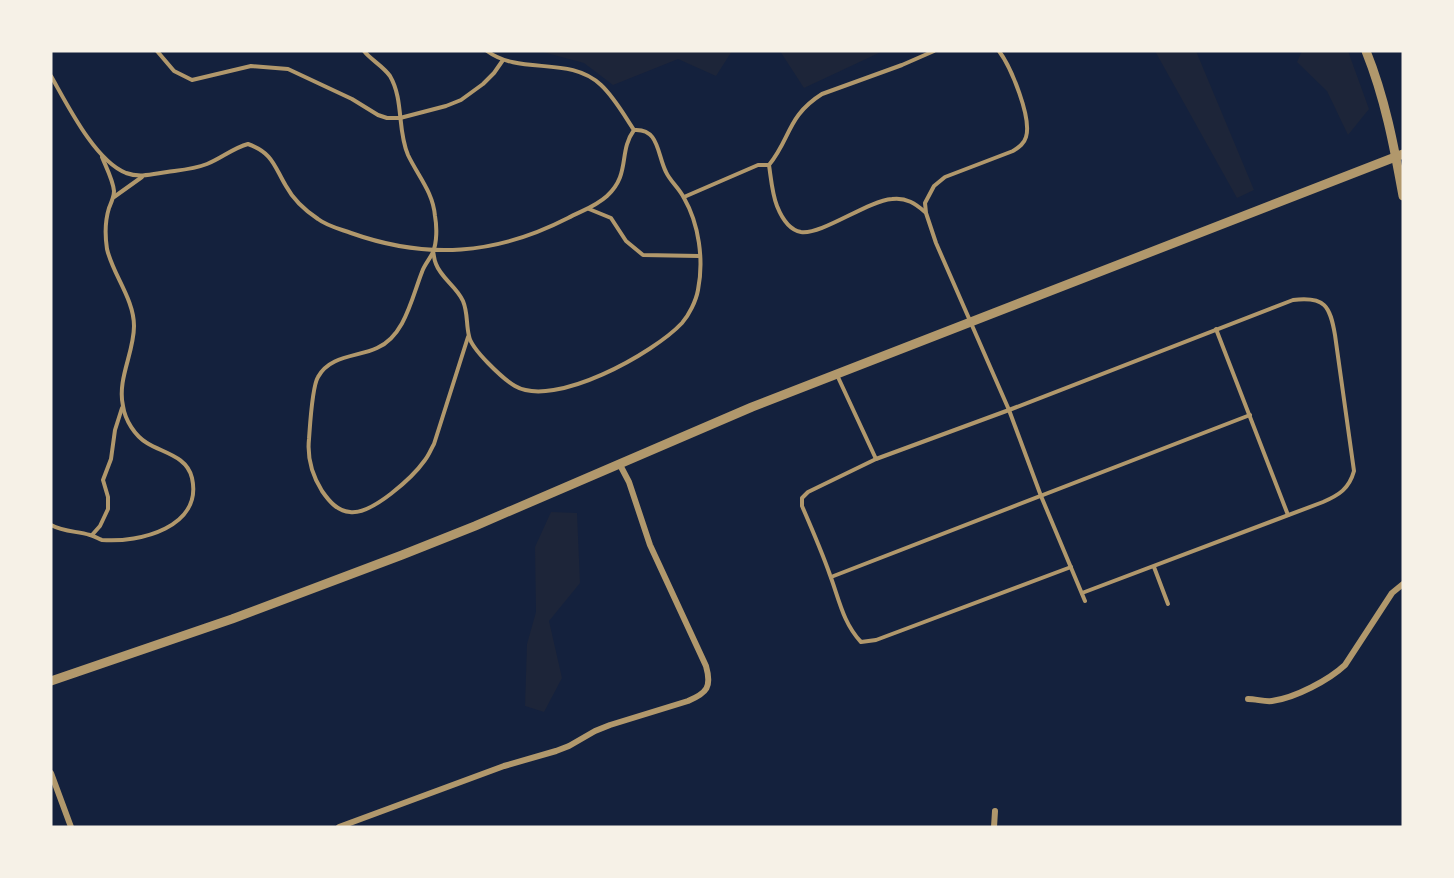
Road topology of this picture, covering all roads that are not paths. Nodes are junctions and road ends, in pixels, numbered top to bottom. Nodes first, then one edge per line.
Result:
1 (157, 51) edge
2 (364, 51) edge
3 (487, 51) edge
4 (934, 51) edge
5 (999, 51) edge
6 (1366, 51) edge
7 (503, 60) junction
8 (51, 76) edge
9 (400, 118) junction
10 (634, 130) junction
11 (101, 153) junction
12 (1400, 155) edge
13 (769, 165) junction
14 (143, 176) junction
15 (1403, 196) edge
16 (113, 197) junction
17 (684, 197) junction
18 (589, 209) junction
19 (926, 213) junction
20 (433, 251) junction
21 (699, 256) junction
22 (969, 323) junction
23 (1216, 329) junction
24 (469, 337) junction
25 (837, 374) junction
26 (123, 407) junction
27 (1009, 411) junction
28 (1250, 415) junction
29 (876, 459) junction
30 (620, 463) junction
31 (1041, 496) junction
32 (1288, 515) junction
33 (51, 525) edge
34 (92, 535) junction
35 (1071, 567) junction
36 (1154, 567) junction
37 (831, 577) junction
38 (1403, 584) edge
39 (1082, 593) junction
40 (1085, 602) dead end
41 (1168, 604) dead end
42 (51, 681) edge
43 (1248, 699) dead end
44 (51, 774) edge
45 (995, 811) dead end
46 (70, 827) edge
47 (339, 827) edge
48 (994, 827) edge

1 - 9 lane
2 - 9 lane
3 - 7 lane
4 - 13 lane
5 - 19 lane
6 - 12 street
7 - 9 lane
7 - 10 lane
8 - 11 lane
9 - 20 lane
10 - 17 lane
10 - 18 lane
11 - 14 lane
11 - 16 lane
12 - 15 street
12 - 22 street
13 - 17 lane
13 - 19 lane
14 - 16 lane
14 - 20 lane
16 - 26 lane
17 - 21 lane
18 - 20 lane
18 - 21 lane
19 - 22 lane
20 - 24 lane
20 - 24 lane
21 - 24 lane
22 - 25 street
22 - 27 lane
23 - 27 lane
23 - 28 lane
23 - 32 lane
25 - 29 lane
25 - 30 street
26 - 34 lane
26 - 34 lane
27 - 29 lane
27 - 31 lane
28 - 31 lane
28 - 32 lane
29 - 37 lane
30 - 42 street
30 - 47 street
31 - 35 lane
31 - 37 lane
32 - 36 lane
33 - 34 lane
35 - 37 lane
35 - 39 lane
36 - 39 lane
36 - 41 lane
38 - 43 street
39 - 40 lane
44 - 46 street
45 - 48 street

